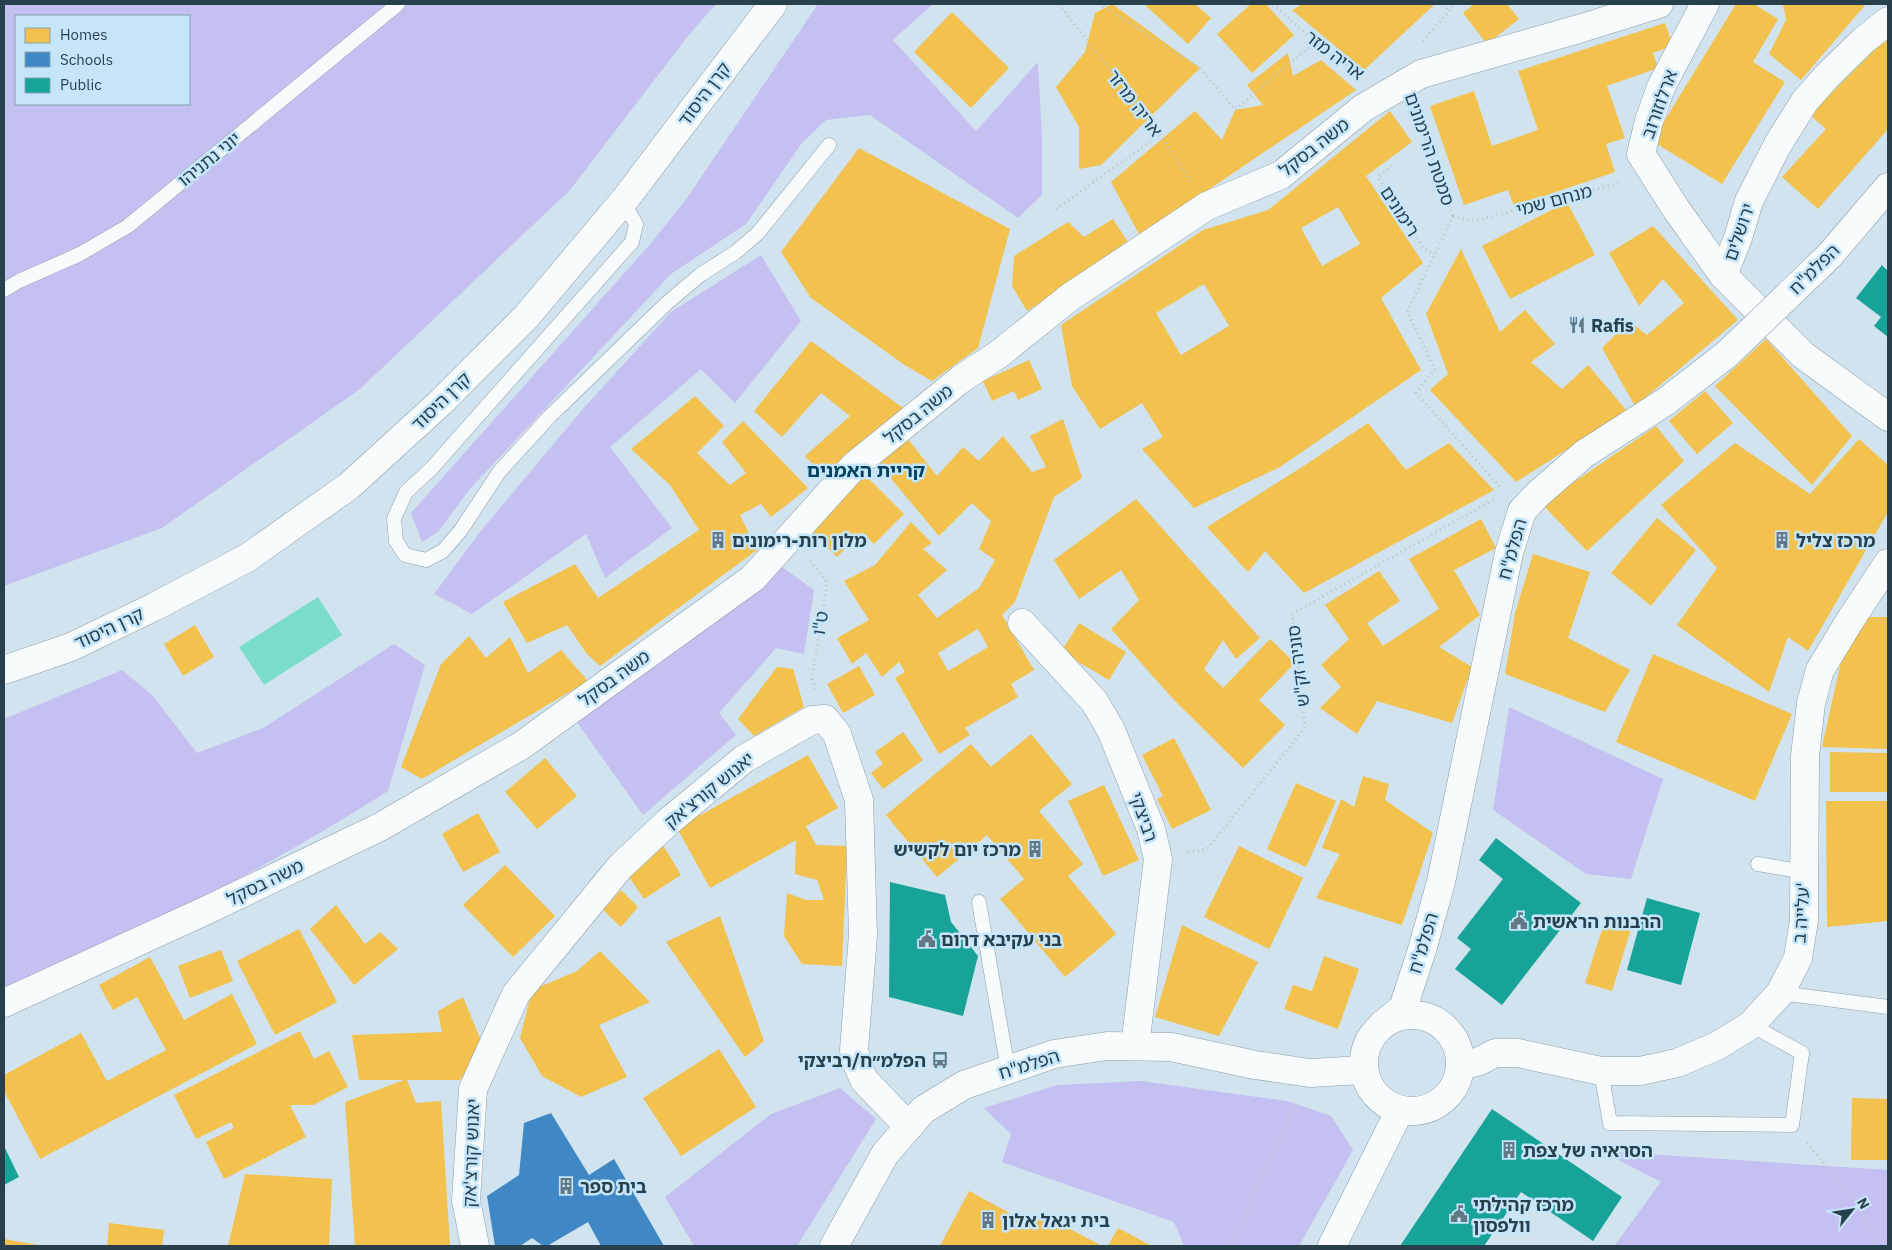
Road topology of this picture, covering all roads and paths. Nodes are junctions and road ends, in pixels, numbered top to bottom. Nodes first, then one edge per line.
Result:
1 (398, 4) edge
2 (773, 4) edge
3 (1059, 4) edge
4 (1099, 4) edge
5 (1273, 4) edge
6 (1444, 4) edge
7 (1659, 4) edge
8 (1705, 4) edge
9 (1448, 12) dead end
10 (1888, 21) edge
11 (1315, 42) junction
12 (1406, 82) junction
13 (1160, 135) junction
14 (829, 145) dead end
15 (1641, 154) junction
16 (1392, 166) dead end
17 (1888, 187) edge
18 (622, 202) junction
19 (1207, 206) junction
20 (1056, 209) dead end
21 (1453, 216) junction
22 (1435, 254) junction
23 (1723, 275) junction
24 (4, 290) edge
25 (1888, 417) edge
26 (1514, 502) junction
27 (790, 536) junction
28 (1888, 563) edge
29 (1022, 623) dead end
30 (4, 670) edge
31 (825, 719) junction
32 (1158, 859) junction
33 (1758, 864) dead end
34 (1804, 872) junction
35 (979, 902) dead end
36 (1780, 993) junction
37 (4, 1003) edge
38 (1888, 1007) edge
39 (1382, 1025) junction
40 (1751, 1026) junction
41 (1135, 1046) junction
42 (1461, 1066) junction
43 (1008, 1070) junction
44 (1364, 1070) junction
45 (1601, 1071) junction
46 (1310, 1073) junction
47 (1400, 1110) junction
48 (1792, 1125) junction
49 (909, 1127) junction
50 (475, 1246) edge
51 (834, 1246) edge
52 (1231, 1246) edge
53 (1332, 1246) edge
54 (1879, 1246) edge

1 - 24 lane, יוני נתניהו
2 - 18 street, קרן היסוד
3 - 13 path, אריה מרזר
4 - 11 path
5 - 11 path, אריה מזר
6 - 9 path
7 - 12 street, משה בסקל
8 - 15 street, ארלוזורוב
10 - 23 street, ירושלים
11 - 12 path, אריה מזר
12 - 19 street, משה בסקל
12 - 21 path, סמטת הרימונים
13 - 19 path, אריה מרזר
13 - 20 path
14 - 18 lane
15 - 21 path, מנחם שמי
15 - 23 street, ארלוזורוב
16 - 22 path, רימונים
17 - 26 street, הפלמ"ח, bridge
18 - 30 street, קרן היסוד
19 - 27 street, משה בסקל
21 - 22 path
22 - 26 path
23 - 25 street, ירושלים
26 - 32 path, סוניה זק"ש
26 - 39 street, הפלמ"ח
27 - 31 path, ט"ו
27 - 37 street, משה בסקל
28 - 34 street, עלייה ב'
29 - 32 street, רביצקי
31 - 49 street
31 - 50 street, יאנוש קורצ'אק
32 - 41 street, רביצקי
33 - 34 lane
34 - 36 street, עלייה ב'
35 - 43 lane
36 - 38 lane
36 - 40 street, עלייה ב'
39 - 42 street
39 - 44 street
40 - 45 street, עלייה ב'
40 - 48 lane
41 - 43 street, הפלמ"ח
41 - 46 street, הפלמ"ח
42 - 45 street, עלייה ב'
42 - 47 street
43 - 49 street, הפלמ"ח
44 - 46 street, הפלמ"ח
44 - 47 street
45 - 48 lane
46 - 52 path
47 - 53 street
48 - 54 path
49 - 51 street, הפלמ"ח

